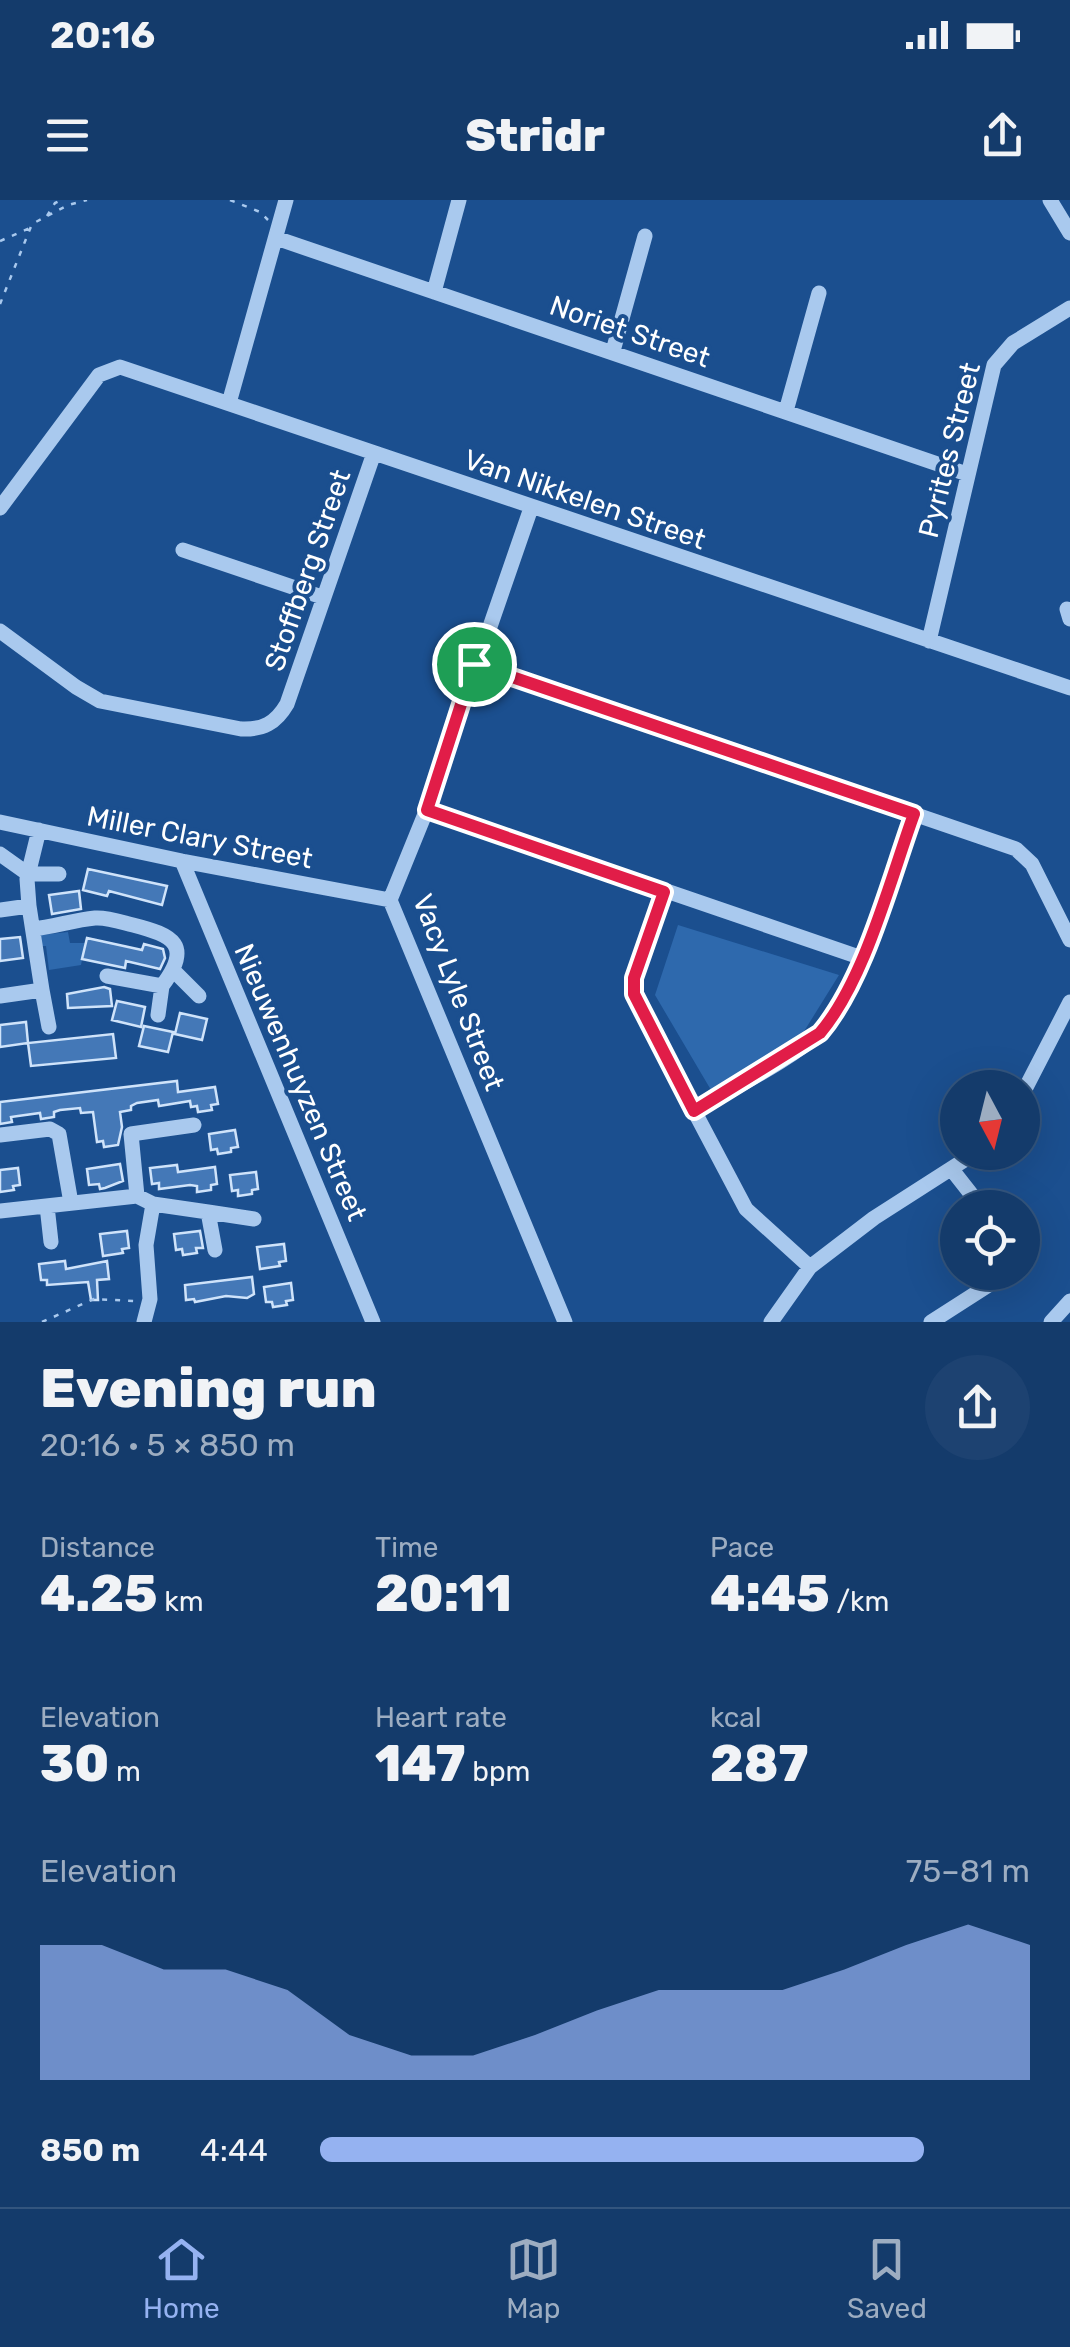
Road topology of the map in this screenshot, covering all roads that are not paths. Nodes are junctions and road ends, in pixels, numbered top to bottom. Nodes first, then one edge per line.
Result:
1 (286, 200) edge
2 (459, 200) edge
3 (1050, 200) edge
4 (278, 230) junction
5 (1070, 233) edge
6 (645, 236) dead end
7 (434, 292) junction
8 (819, 292) dead end
9 (1070, 308) edge
10 (613, 351) junction
11 (229, 403) junction
12 (786, 411) junction
13 (374, 453) junction
14 (967, 474) junction
15 (0, 508) edge
16 (531, 508) junction
17 (183, 550) dead end
18 (322, 597) junction
19 (0, 631) edge
20 (929, 641) junction
21 (474, 664) junction
22 (1070, 688) edge
23 (427, 810) junction
24 (914, 814) junction
25 (0, 822) edge
26 (39, 830) junction
27 (0, 854) edge
28 (182, 861) junction
29 (28, 874) junction
30 (58, 874) dead end
31 (664, 892) junction
32 (390, 900) junction
33 (28, 906) junction
34 (0, 910) edge
35 (33, 929) junction
36 (1070, 940) edge
37 (862, 958) junction
38 (174, 971) junction
39 (107, 976) dead end
40 (162, 986) junction
41 (42, 990) junction
42 (0, 996) edge
43 (199, 996) dead end
44 (1070, 1002) edge
45 (158, 1014) dead end
46 (49, 1027) dead end
47 (1035, 1070) edge
48 (694, 1111) junction
49 (194, 1125) dead end
50 (0, 1135) edge
51 (953, 1170) joint
52 (968, 1190) edge
53 (145, 1200) junction
54 (70, 1203) junction
55 (47, 1206) junction
56 (0, 1211) edge
57 (208, 1212) junction
58 (254, 1219) dead end
59 (52, 1242) dead end
60 (215, 1250) dead end
61 (810, 1267) junction
62 (981, 1290) edge
63 (1070, 1302) edge
64 (144, 1322) edge
65 (372, 1322) edge
66 (565, 1322) edge
67 (771, 1322) edge
68 (931, 1322) edge
69 (1051, 1322) edge

1 - 4 street
2 - 7 street
3 - 5 street
4 - 7 street, Noriet Street
4 - 11 street
6 - 10 street
7 - 10 street, Noriet Street
8 - 12 street
9 - 14 street, Pyrites Street
10 - 12 street, Noriet Street
11 - 13 street, Van Nikkelen Street
11 - 15 street, Van Nikkelen Street
12 - 14 street, Noriet Street
13 - 16 street, Van Nikkelen Street
13 - 18 street, Stoffberg Street
14 - 20 street, Pyrites Street
16 - 20 street, Van Nikkelen Street
16 - 21 street, Vacy Lyle Street
17 - 18 street
18 - 19 street, Stoffberg Street
20 - 22 street, Van Nikkelen Street
21 - 23 street, Vacy Lyle Street
21 - 24 street
23 - 31 street
23 - 32 street, Vacy Lyle Street
24 - 36 street
24 - 37 street
25 - 26 street, Miller Clary Street
26 - 28 street, Miller Clary Street
26 - 29 street
27 - 29 street
28 - 32 street, Miller Clary Street
28 - 65 street, Nieuwenhuyzen Street
29 - 30 street
29 - 33 street
31 - 37 street
31 - 48 street
32 - 66 street, Vacy Lyle Street
33 - 34 street
33 - 35 street
35 - 38 street
35 - 41 street
37 - 48 street
38 - 40 street
38 - 43 street
39 - 40 street
40 - 45 street
41 - 42 street
41 - 46 street
44 - 47 street
48 - 61 street
49 - 53 street
50 - 54 street
51 - 52 street
51 - 61 street
53 - 54 street
53 - 57 street
53 - 64 street
54 - 55 street
55 - 56 street
55 - 59 street
57 - 58 street
57 - 60 street
61 - 67 street
62 - 68 street
63 - 69 street

